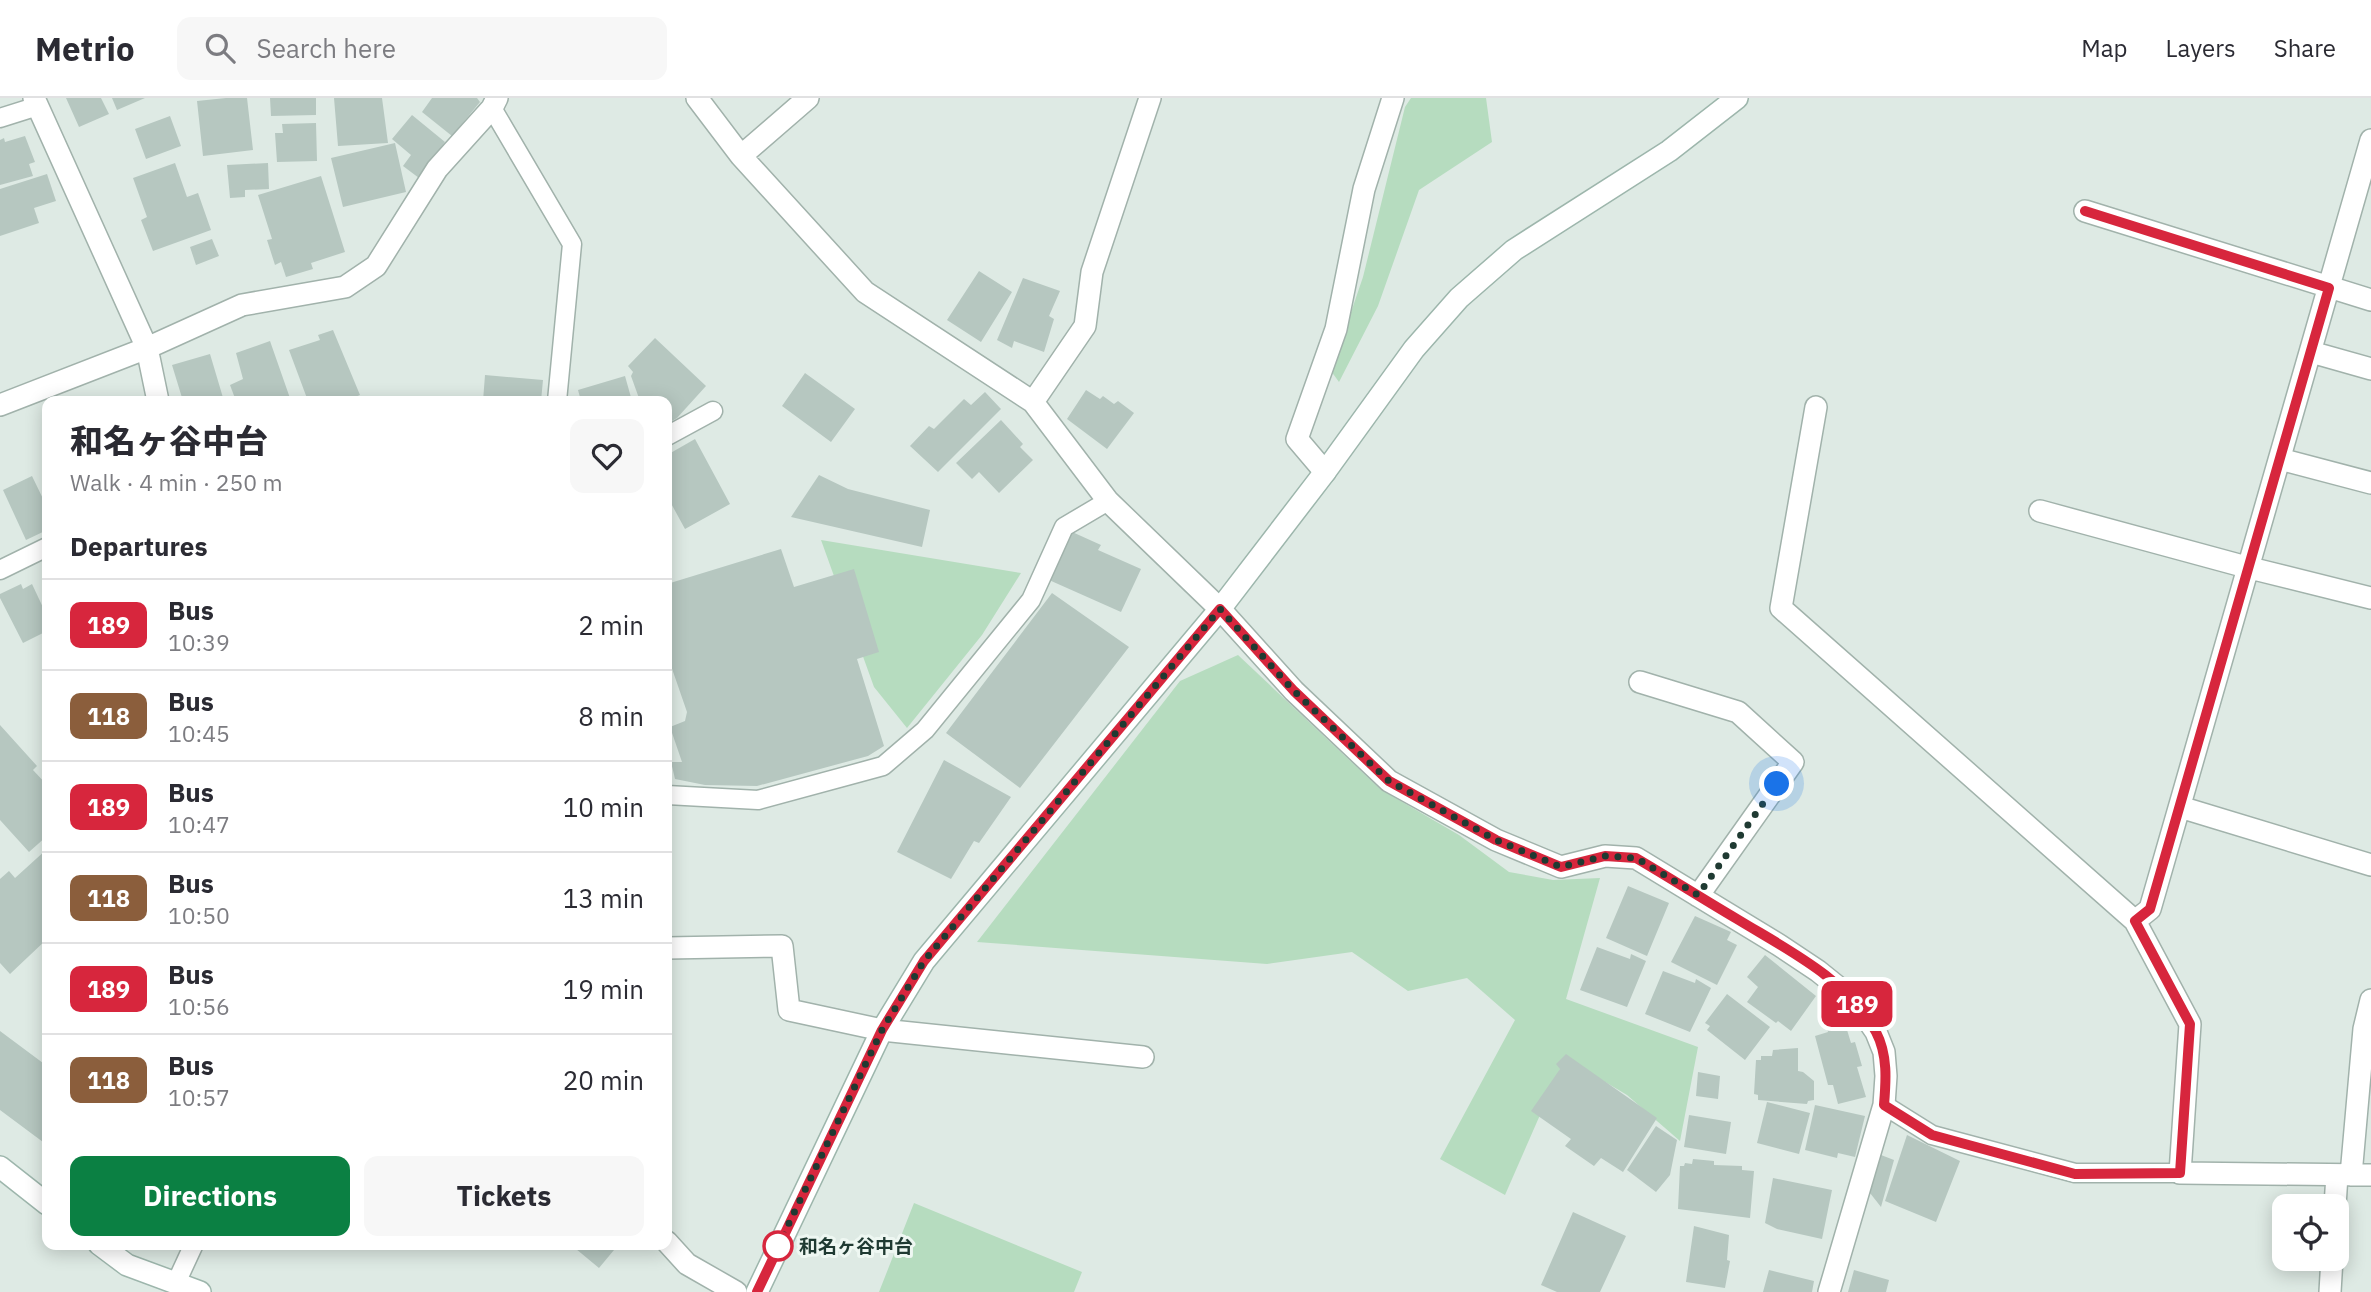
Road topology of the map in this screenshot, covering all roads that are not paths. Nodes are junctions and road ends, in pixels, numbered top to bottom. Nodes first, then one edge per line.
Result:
1 (697, 98) edge
2 (808, 98) edge
3 (1150, 98) edge
4 (1393, 98) edge
5 (1737, 98) edge
6 (36, 102) edge
7 (494, 103) edge
8 (0, 118) edge
9 (2371, 140) edge
10 (741, 156) junction
11 (2085, 211) dead end
12 (2329, 288) junction
13 (2371, 300) edge
14 (147, 348) junction
15 (2311, 352) junction
16 (2371, 369) edge
17 (157, 396) edge
18 (557, 396) edge
19 (1033, 402) junction
20 (0, 405) edge
21 (1816, 407) dead end
22 (713, 411) dead end
23 (672, 433) edge
24 (2280, 459) junction
25 (1325, 472) junction
26 (2371, 483) edge
27 (1108, 501) junction
28 (2040, 511) dead end
29 (42, 549) edge
30 (2250, 568) junction
31 (0, 570) edge
32 (2371, 598) edge
33 (1220, 609) junction
34 (1640, 681) dead end
35 (672, 796) edge
36 (2180, 807) junction
37 (2371, 864) edge
38 (1698, 895) junction
39 (2135, 921) junction
40 (672, 948) edge
41 (2371, 1000) edge
42 (882, 1030) junction
43 (1143, 1057) dead end
44 (1884, 1105) junction
45 (0, 1167) edge
46 (2180, 1173) junction
47 (2353, 1175) edge
48 (2342, 1194) edge
49 (42, 1198) edge
50 (672, 1248) edge
51 (107, 1250) edge
52 (191, 1250) edge
53 (2331, 1271) edge
54 (176, 1283) junction
55 (200, 1292) edge
56 (736, 1292) edge
57 (757, 1292) edge
58 (1829, 1292) edge
59 (2330, 1292) edge

1 - 10 street
2 - 10 street
3 - 19 street
4 - 25 street
5 - 25 street
6 - 8 lane
6 - 14 street
7 - 14 street
7 - 18 lane
9 - 12 street
10 - 19 street
11 - 12 street
12 - 13 street
12 - 15 street
14 - 17 street
14 - 20 street
15 - 16 street
15 - 24 street
19 - 27 street
21 - 39 street
22 - 23 lane
24 - 26 street
24 - 30 street
25 - 33 street
27 - 33 street
27 - 35 lane
28 - 30 street
29 - 31 lane
30 - 32 street
30 - 36 street
33 - 38 street
33 - 42 street
34 - 38 street
36 - 37 street
36 - 39 street
38 - 44 street
39 - 46 street
40 - 42 street
41 - 47 street
42 - 43 street
42 - 57 street
44 - 46 lane
44 - 58 street
45 - 49 street
46 - 47 street
47 - 48 street
50 - 56 street
51 - 54 street
52 - 54 lane
53 - 59 street
54 - 55 street

